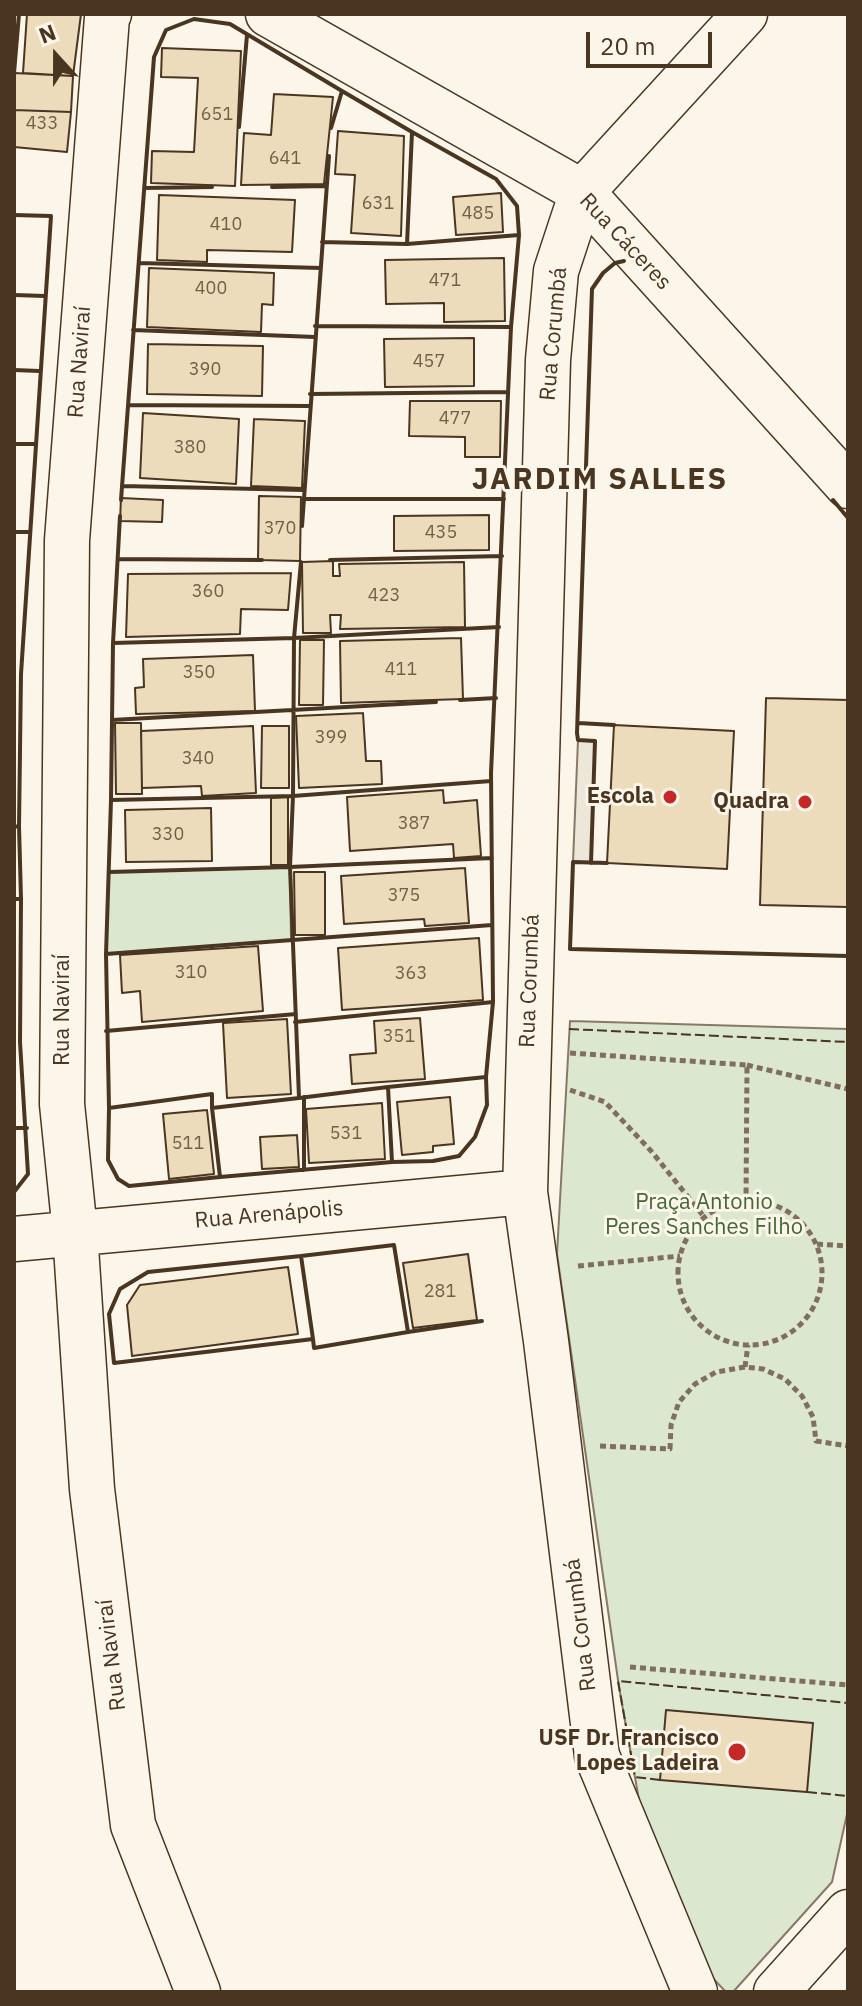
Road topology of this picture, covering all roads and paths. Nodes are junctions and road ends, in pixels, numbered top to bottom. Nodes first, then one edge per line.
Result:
1 (109, 14) edge
2 (268, 14) edge
3 (745, 14) edge
4 (582, 192) junction
5 (848, 486) edge
6 (528, 1063) junction
7 (747, 1065) junction
8 (848, 1089) edge
9 (525, 1192) junction
10 (746, 1202) junction
11 (705, 1218) junction
12 (75, 1232) junction
13 (14, 1239) edge
14 (817, 1244) junction
15 (848, 1246) edge
16 (680, 1256) junction
17 (536, 1270) junction
18 (748, 1345) junction
19 (745, 1367) junction
20 (559, 1444) junction
21 (848, 1446) edge
22 (586, 1663) junction
23 (848, 1685) edge
24 (848, 1912) edge
25 (198, 1992) edge
26 (695, 1992) edge
27 (776, 1992) edge

1 - 12 street, Rua Naviraí
2 - 4 street, Rua Cáceres
3 - 4 street, Rua Corumbá
4 - 5 street, Rua Cáceres
4 - 6 street, Rua Corumbá
6 - 7 path
6 - 9 street, Rua Corumbá
6 - 11 path
7 - 8 path
7 - 10 path
9 - 12 street, Rua Arenápolis
9 - 17 street, Rua Corumbá
10 - 11 path
10 - 14 path
11 - 16 path
12 - 13 street, Rua Arenápolis
12 - 25 street, Rua Naviraí
14 - 15 path
14 - 18 path
16 - 17 path
16 - 18 path
17 - 20 street, Rua Corumbá
18 - 19 path
19 - 20 path
19 - 21 path
20 - 22 street, Rua Corumbá
22 - 23 path
22 - 26 street, Rua Corumbá
24 - 27 street

